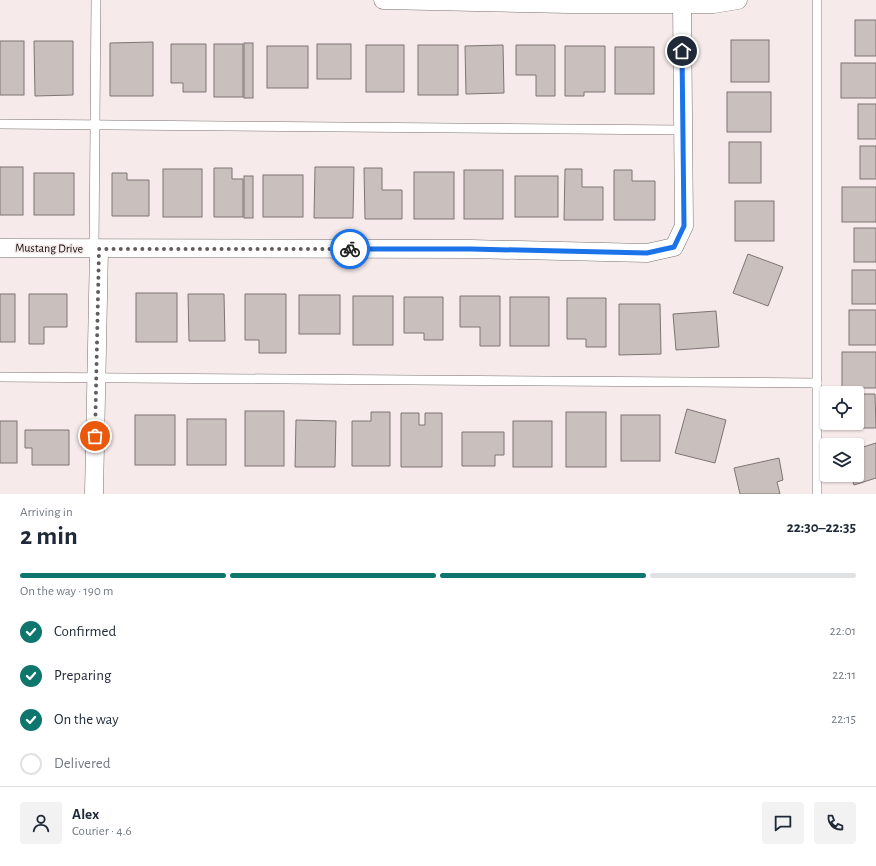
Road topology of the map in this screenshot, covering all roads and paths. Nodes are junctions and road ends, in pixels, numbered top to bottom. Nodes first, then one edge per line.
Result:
1 (96, 0) edge
2 (382, 0) edge
3 (738, 0) edge
4 (817, 0) edge
5 (568, 2) edge
6 (682, 4) junction
7 (0, 124) edge
8 (95, 125) junction
9 (683, 130) junction
10 (0, 248) edge
11 (96, 249) junction
12 (0, 377) edge
13 (96, 378) junction
14 (817, 383) junction
15 (94, 494) edge
16 (817, 494) edge

1 - 8 lane
2 - 5 street
3 - 6 street
4 - 14 lane
5 - 6 street
6 - 9 street
7 - 8 lane
8 - 9 lane
8 - 11 lane
9 - 11 street, Mustang Drive
10 - 11 street, Mustang Drive
11 - 13 street
12 - 13 lane
13 - 14 lane
13 - 15 street
14 - 16 lane

